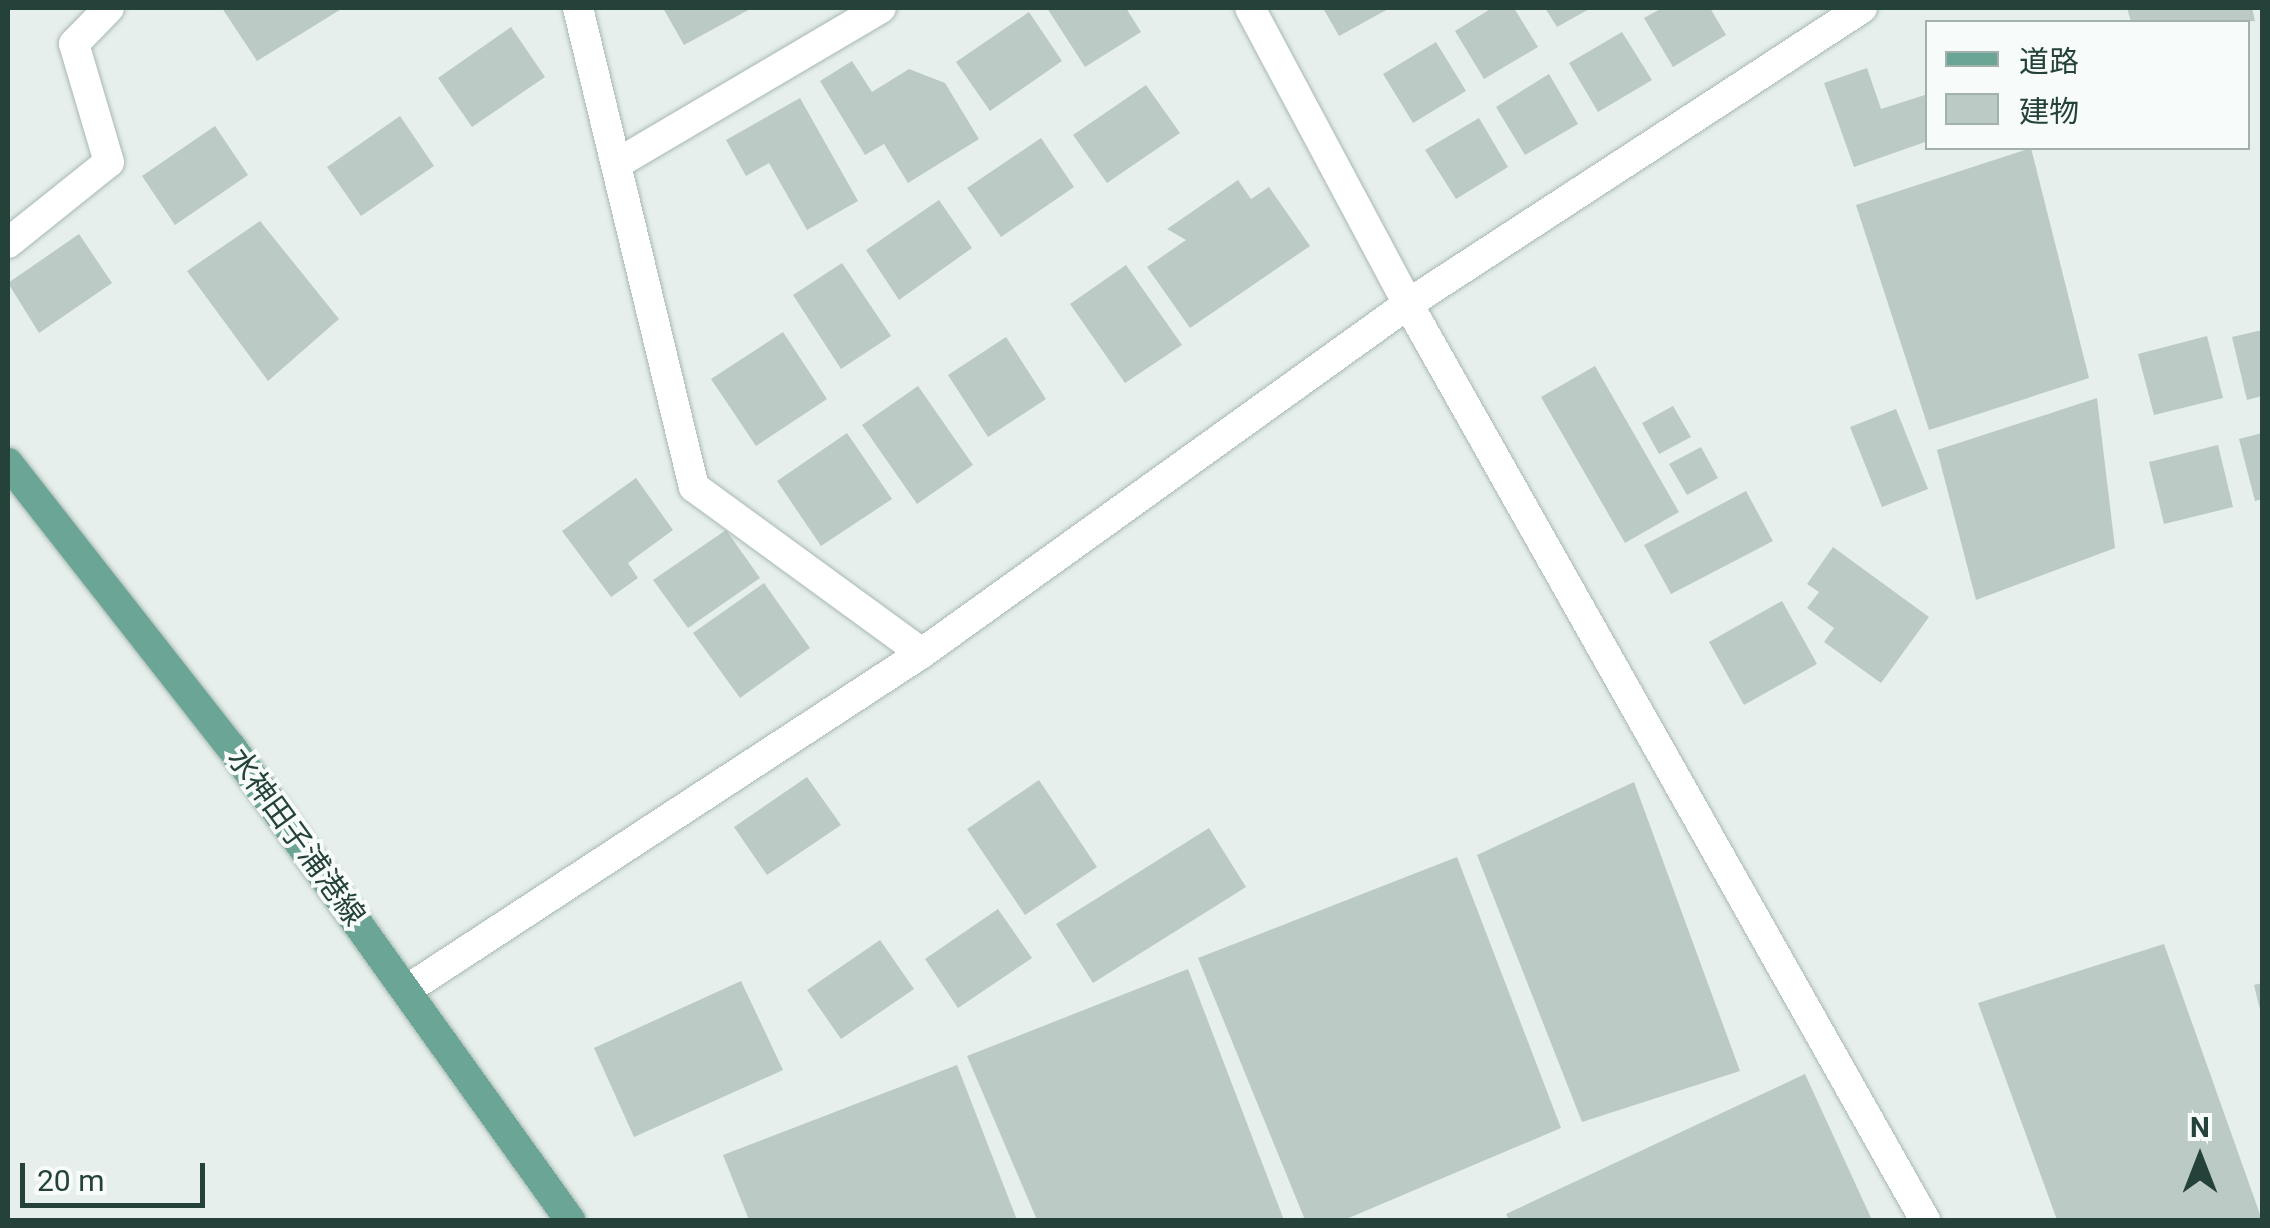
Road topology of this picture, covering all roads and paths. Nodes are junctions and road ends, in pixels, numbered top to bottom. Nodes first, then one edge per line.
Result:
1 (110, 8) edge
2 (578, 8) edge
3 (881, 8) edge
4 (1250, 8) edge
5 (1862, 8) edge
6 (618, 164) junction
7 (8, 242) edge
8 (1408, 304) junction
9 (8, 464) edge
10 (922, 654) junction
11 (408, 989) junction
12 (570, 1220) edge
13 (1925, 1220) edge

1 - 7 street
2 - 6 street
3 - 6 street
4 - 8 street
5 - 8 street
6 - 10 street
8 - 10 street
8 - 13 street
9 - 11 main road, 水神田子浦港線
10 - 11 street
11 - 12 main road, 水神田子浦港線

